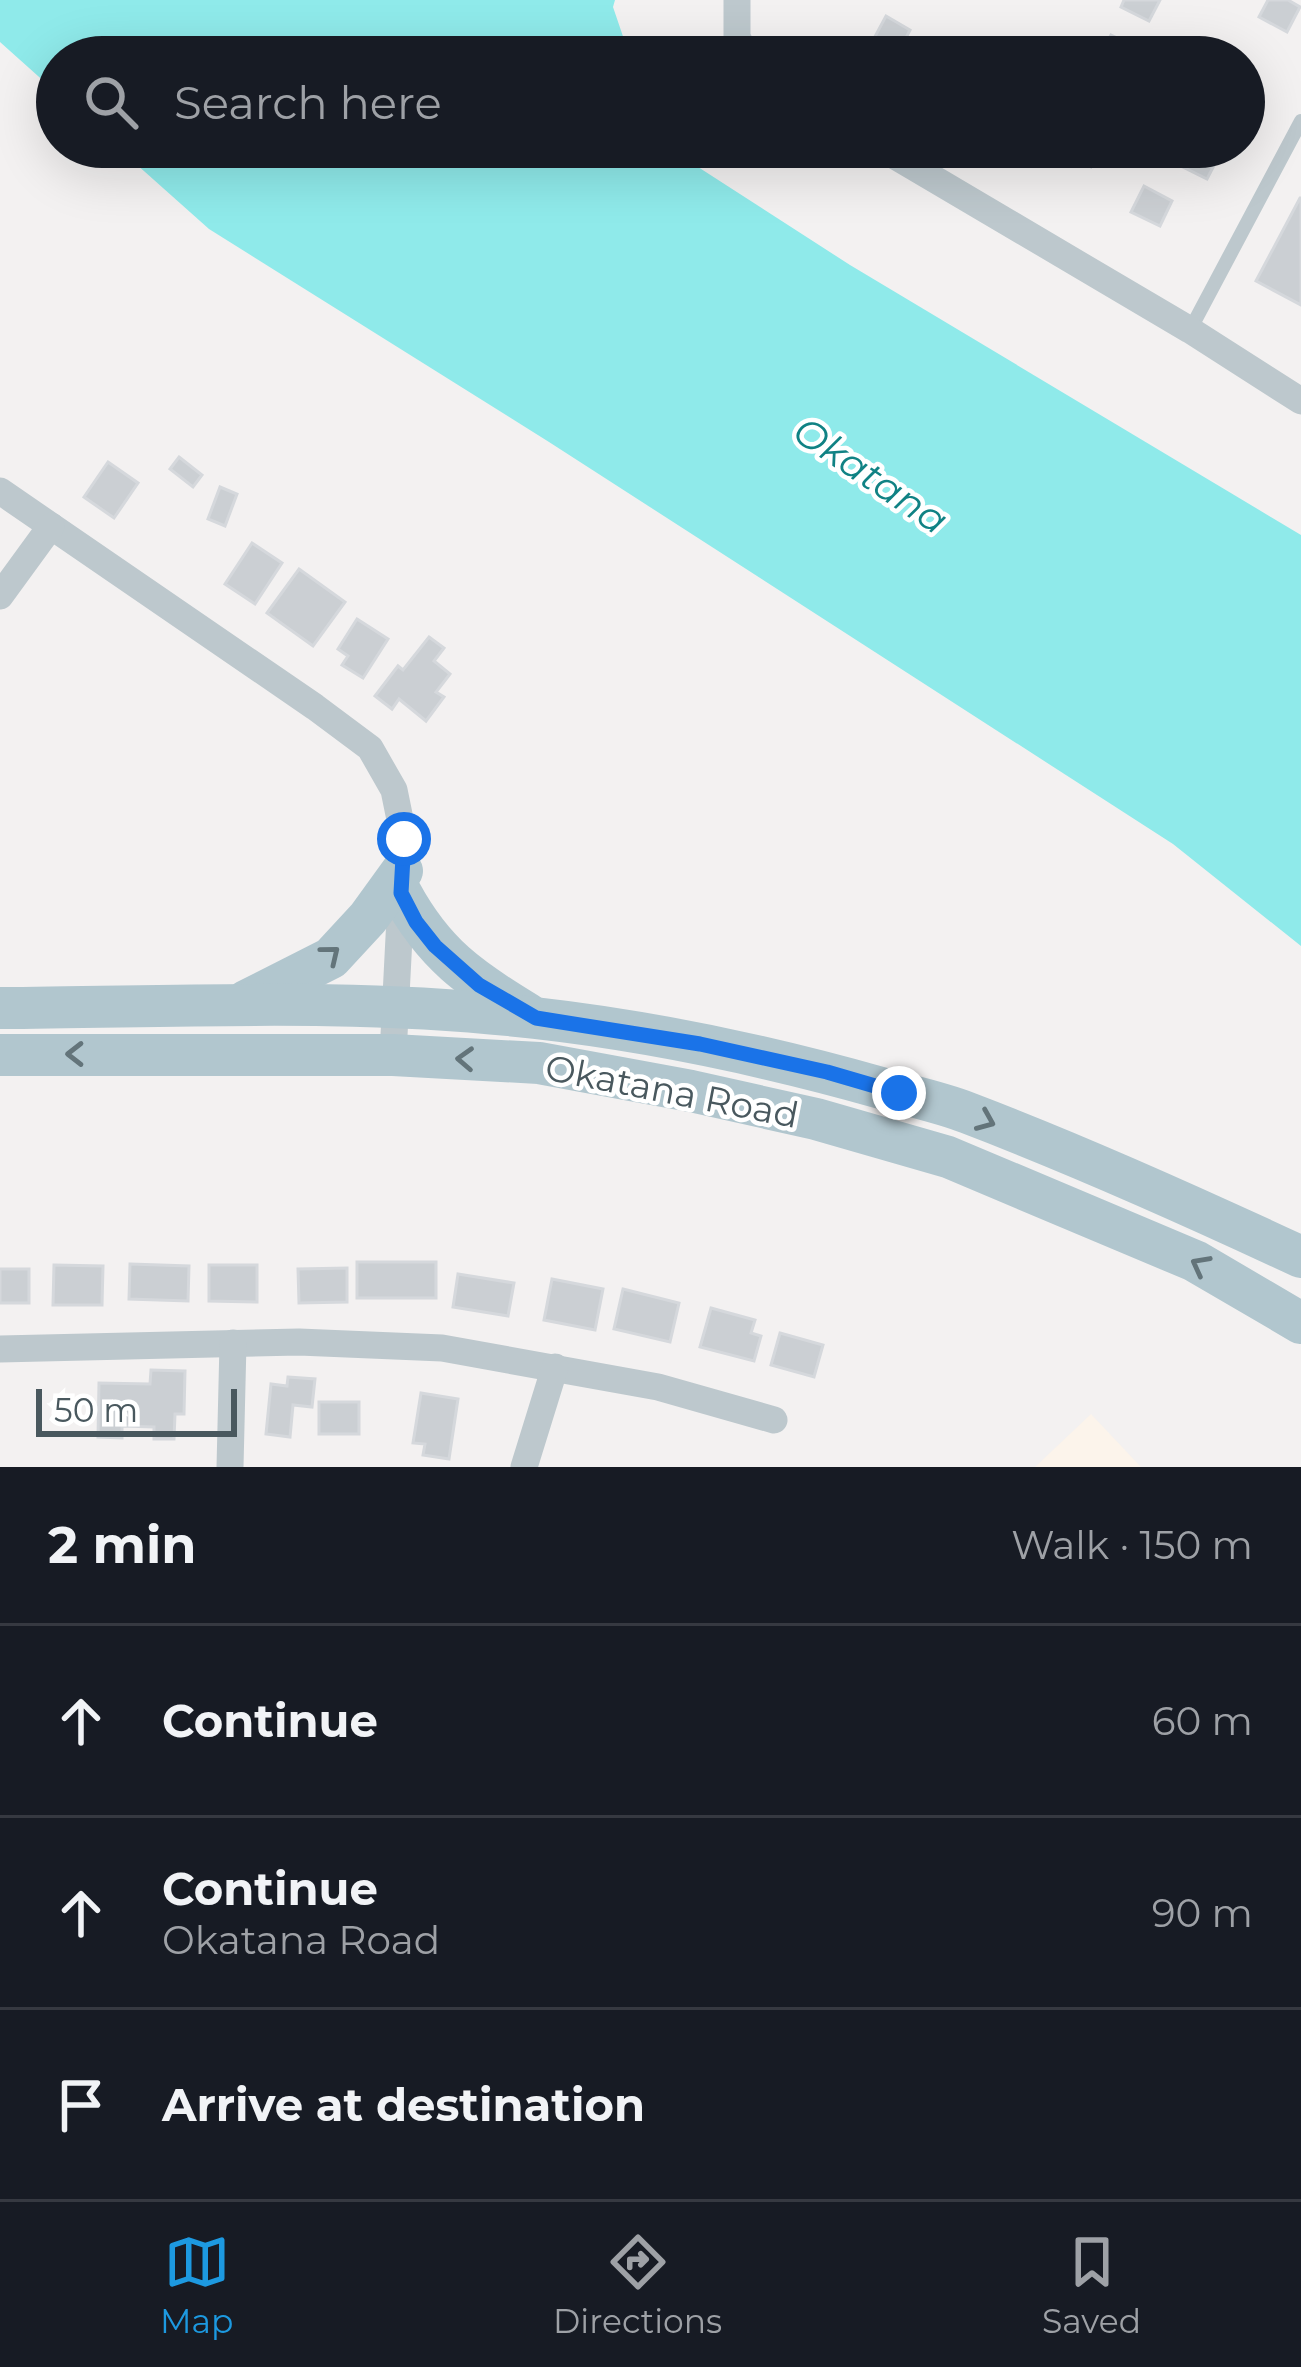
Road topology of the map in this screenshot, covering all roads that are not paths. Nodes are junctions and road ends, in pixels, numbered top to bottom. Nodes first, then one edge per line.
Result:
1 (736, 0) edge
2 (737, 36) edge
3 (1301, 121) edge
4 (916, 168) edge
5 (1190, 330) junction
6 (1301, 401) edge
7 (0, 491) edge
8 (51, 526) junction
9 (0, 596) edge
10 (401, 882) junction
11 (234, 1007) junction
12 (0, 1008) edge
13 (395, 1008) junction
14 (536, 1018) junction
15 (0, 1055) edge
16 (393, 1055) junction
17 (1301, 1258) edge
18 (1301, 1323) edge
19 (233, 1343) junction
20 (0, 1348) edge
21 (555, 1367) junction
22 (774, 1420) dead end
23 (230, 1467) edge
24 (524, 1467) edge

1 - 2 street
3 - 5 lane
4 - 5 street
5 - 6 street
7 - 8 street
8 - 9 street
8 - 10 street
11 -> 10 main road
10 - 13 street
10 - 14 main road
11 - 12 main road, Okatana Road
11 - 13 main road, Okatana Road
13 - 14 main road, Okatana Road
13 - 16 street
14 -> 17 main road, Okatana Road
16 -> 15 main road, Okatana Road
18 -> 16 main road, Okatana Road
19 - 20 street
19 - 21 street
19 - 23 street
21 - 22 street
21 - 24 street

